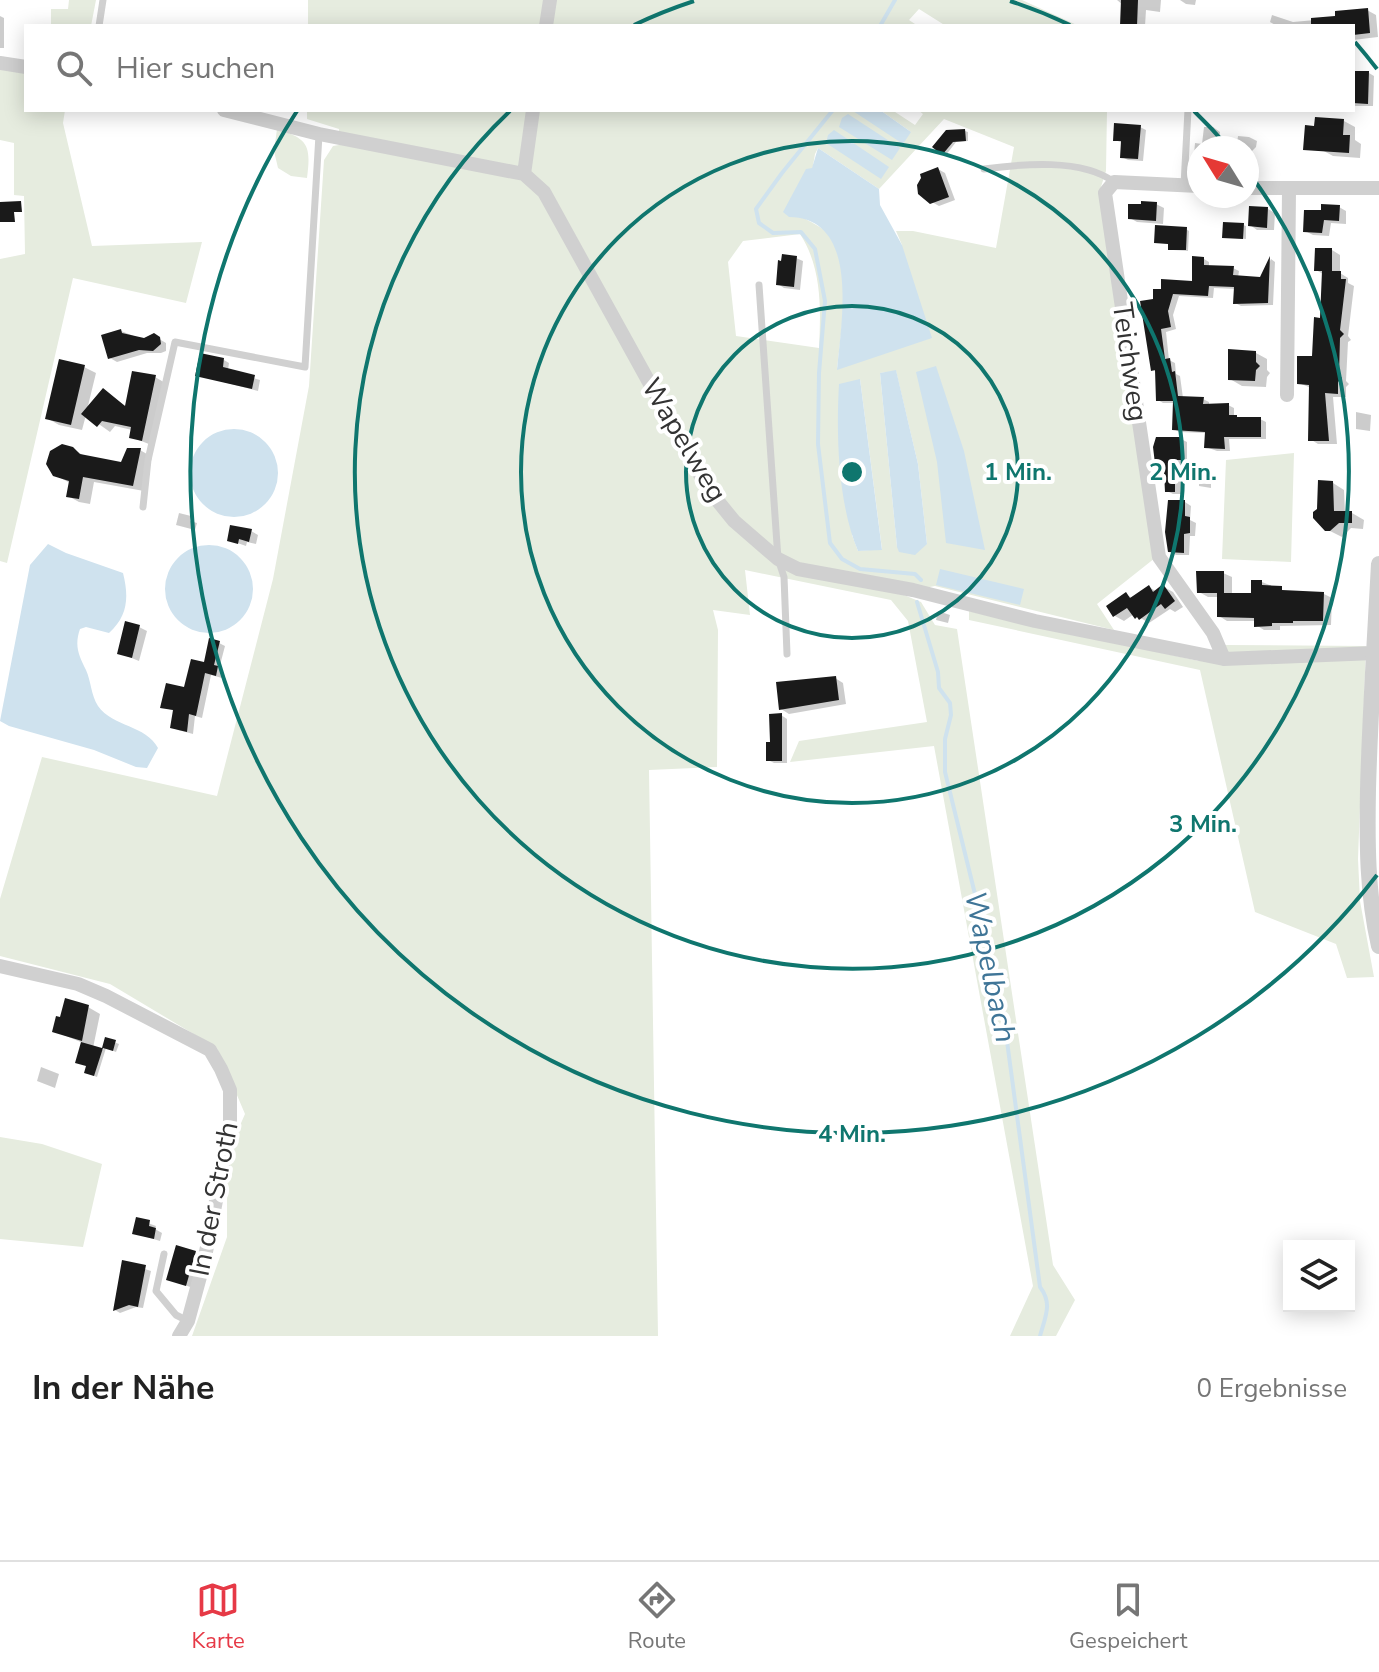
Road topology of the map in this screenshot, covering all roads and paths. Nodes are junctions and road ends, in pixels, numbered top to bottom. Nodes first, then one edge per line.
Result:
1 (103, 0) edge
2 (550, 0) edge
3 (99, 24) edge
4 (546, 24) edge
5 (0, 63) edge
6 (24, 67) edge
7 (232, 112) edge
8 (533, 112) edge
9 (1188, 112) edge
10 (319, 134) junction
11 (1189, 136) edge
12 (984, 169) dead end
13 (524, 174) junction
14 (1114, 182) junction
15 (1187, 185) edge
16 (1379, 188) edge
17 (1259, 189) edge
18 (1289, 190) junction
19 (759, 285) dead end
20 (1287, 395) dead end
21 (143, 507) dead end
22 (778, 559) junction
23 (1379, 564) edge
24 (1375, 653) junction
25 (787, 654) dead end
26 (1224, 659) junction
27 (1379, 946) edge
28 (0, 966) edge
29 (164, 1254) dead end
30 (188, 1321) junction
31 (179, 1336) edge

1 - 3 lane
2 - 4 street
5 - 6 street
7 - 10 street
8 - 13 street
9 - 11 lane
10 - 13 street
10 - 21 lane
12 - 14 lane
13 - 22 street, Wapelweg
14 - 15 street
14 - 26 street, Teichweg
16 - 18 street
17 - 18 street
18 - 20 street
19 - 22 lane
22 - 25 lane
22 - 26 street, Wapelweg
23 - 24 street
24 - 26 street, Wapelweg
24 - 27 street
28 - 30 street, In der Stroth
29 - 30 lane
30 - 31 street, In der Stroth

